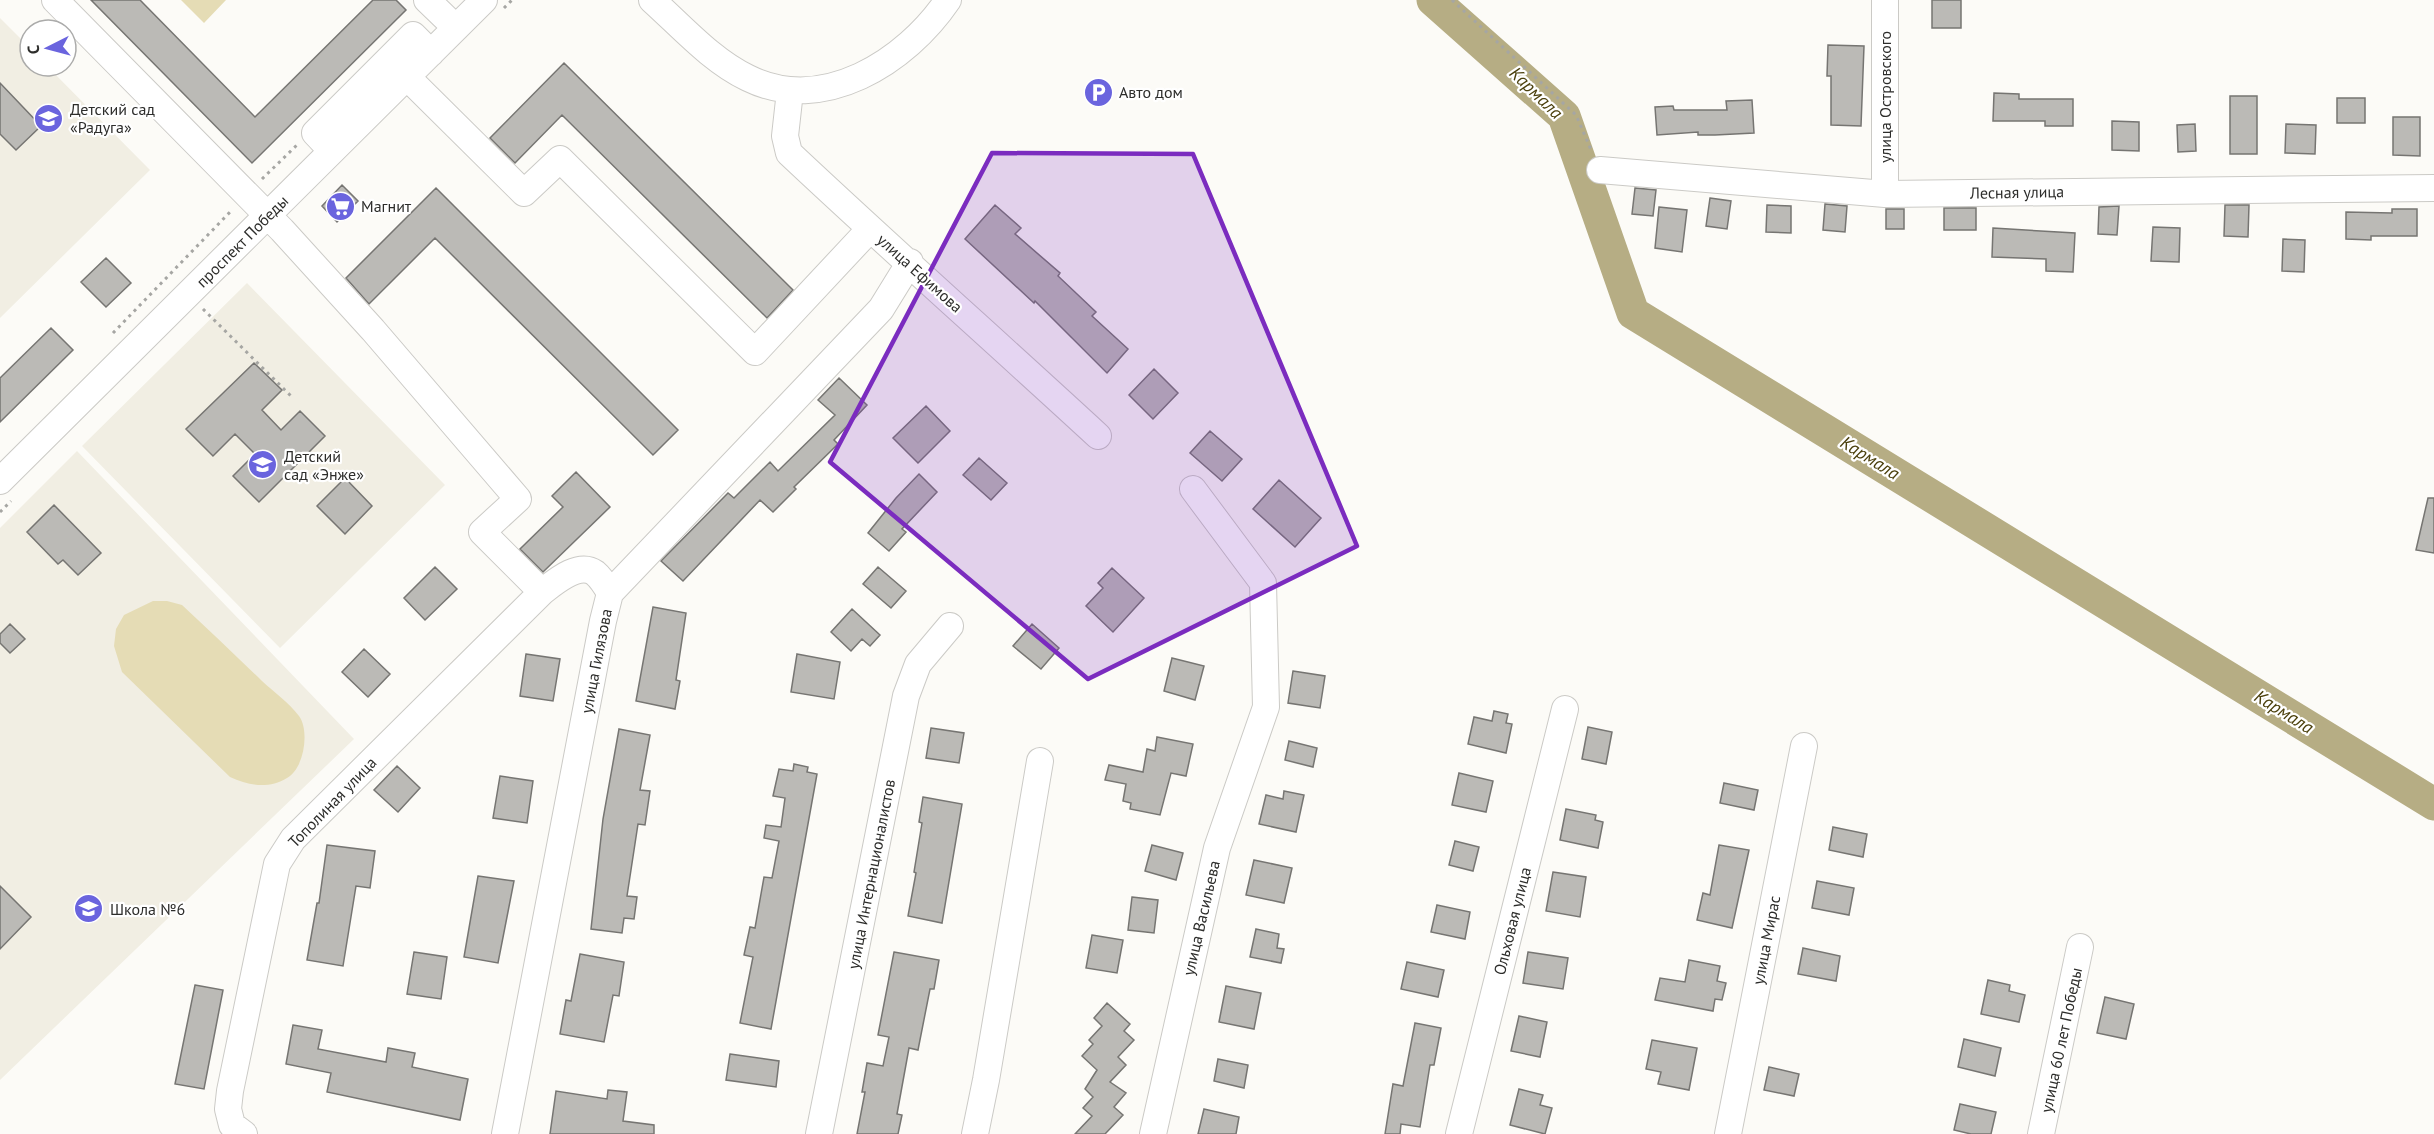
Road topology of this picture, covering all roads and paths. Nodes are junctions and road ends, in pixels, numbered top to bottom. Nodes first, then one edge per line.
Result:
1 (55, 0) edge
2 (427, 0) edge
3 (484, 0) edge
4 (652, 0) edge
5 (948, 0) edge
6 (1452, 0) edge
7 (1884, 0) edge
8 (456, 28) junction
9 (431, 53) junction
10 (407, 77) junction
11 (790, 91) junction
12 (304, 138) dead end
13 (332, 151) junction
14 (1600, 170) joint
15 (2434, 188) edge
16 (1885, 194) junction
17 (247, 195) junction
18 (267, 216) junction
19 (870, 229) junction
20 (910, 262) junction
21 (203, 309) dead end
22 (113, 333) dead end
23 (293, 398) dead end
24 (1098, 436) dead end
25 (0, 481) edge
26 (1193, 489) dead end
27 (542, 592) junction
28 (610, 592) junction
29 (950, 626) dead end
30 (1565, 709) dead end
31 (1804, 746) dead end
32 (1040, 761) dead end
33 (2080, 947) dead end
34 (244, 1134) edge
35 (505, 1134) edge
36 (819, 1134) edge
37 (975, 1134) edge
38 (1153, 1134) edge
39 (1459, 1134) edge
40 (1728, 1134) edge
41 (2041, 1134) edge

1 - 17 street
2 - 8 street
3 - 8 street, проспект Победы
4 - 11 street
5 - 11 street
6 - 14 path
7 - 16 street, улица Островского
8 - 9 street, проспект Победы
9 - 10 street, проспект Победы
9 - 13 street
10 - 13 street, проспект Победы
10 - 19 street
11 - 19 street, улица Ефимова
12 - 17 path
13 - 18 street, проспект Победы
14 - 16 street, Лесная улица
15 - 16 street, Лесная улица
17 - 18 street
17 - 22 path
18 - 25 street, проспект Победы
18 - 27 street
19 - 20 street, улица Ефимова
20 - 24 street, улица Ефимова
20 - 28 street, улица Гилязова
21 - 23 path
26 - 38 street, улица Васильева
27 - 28 street, Тополиная улица
27 - 34 street, Тополиная улица
28 - 35 street, улица Гилязова
29 - 36 street, улица Интернационалистов
30 - 39 street, Ольховая улица
31 - 40 street, улица Мирас
32 - 37 street
33 - 41 street, улица 60 лет Победы

